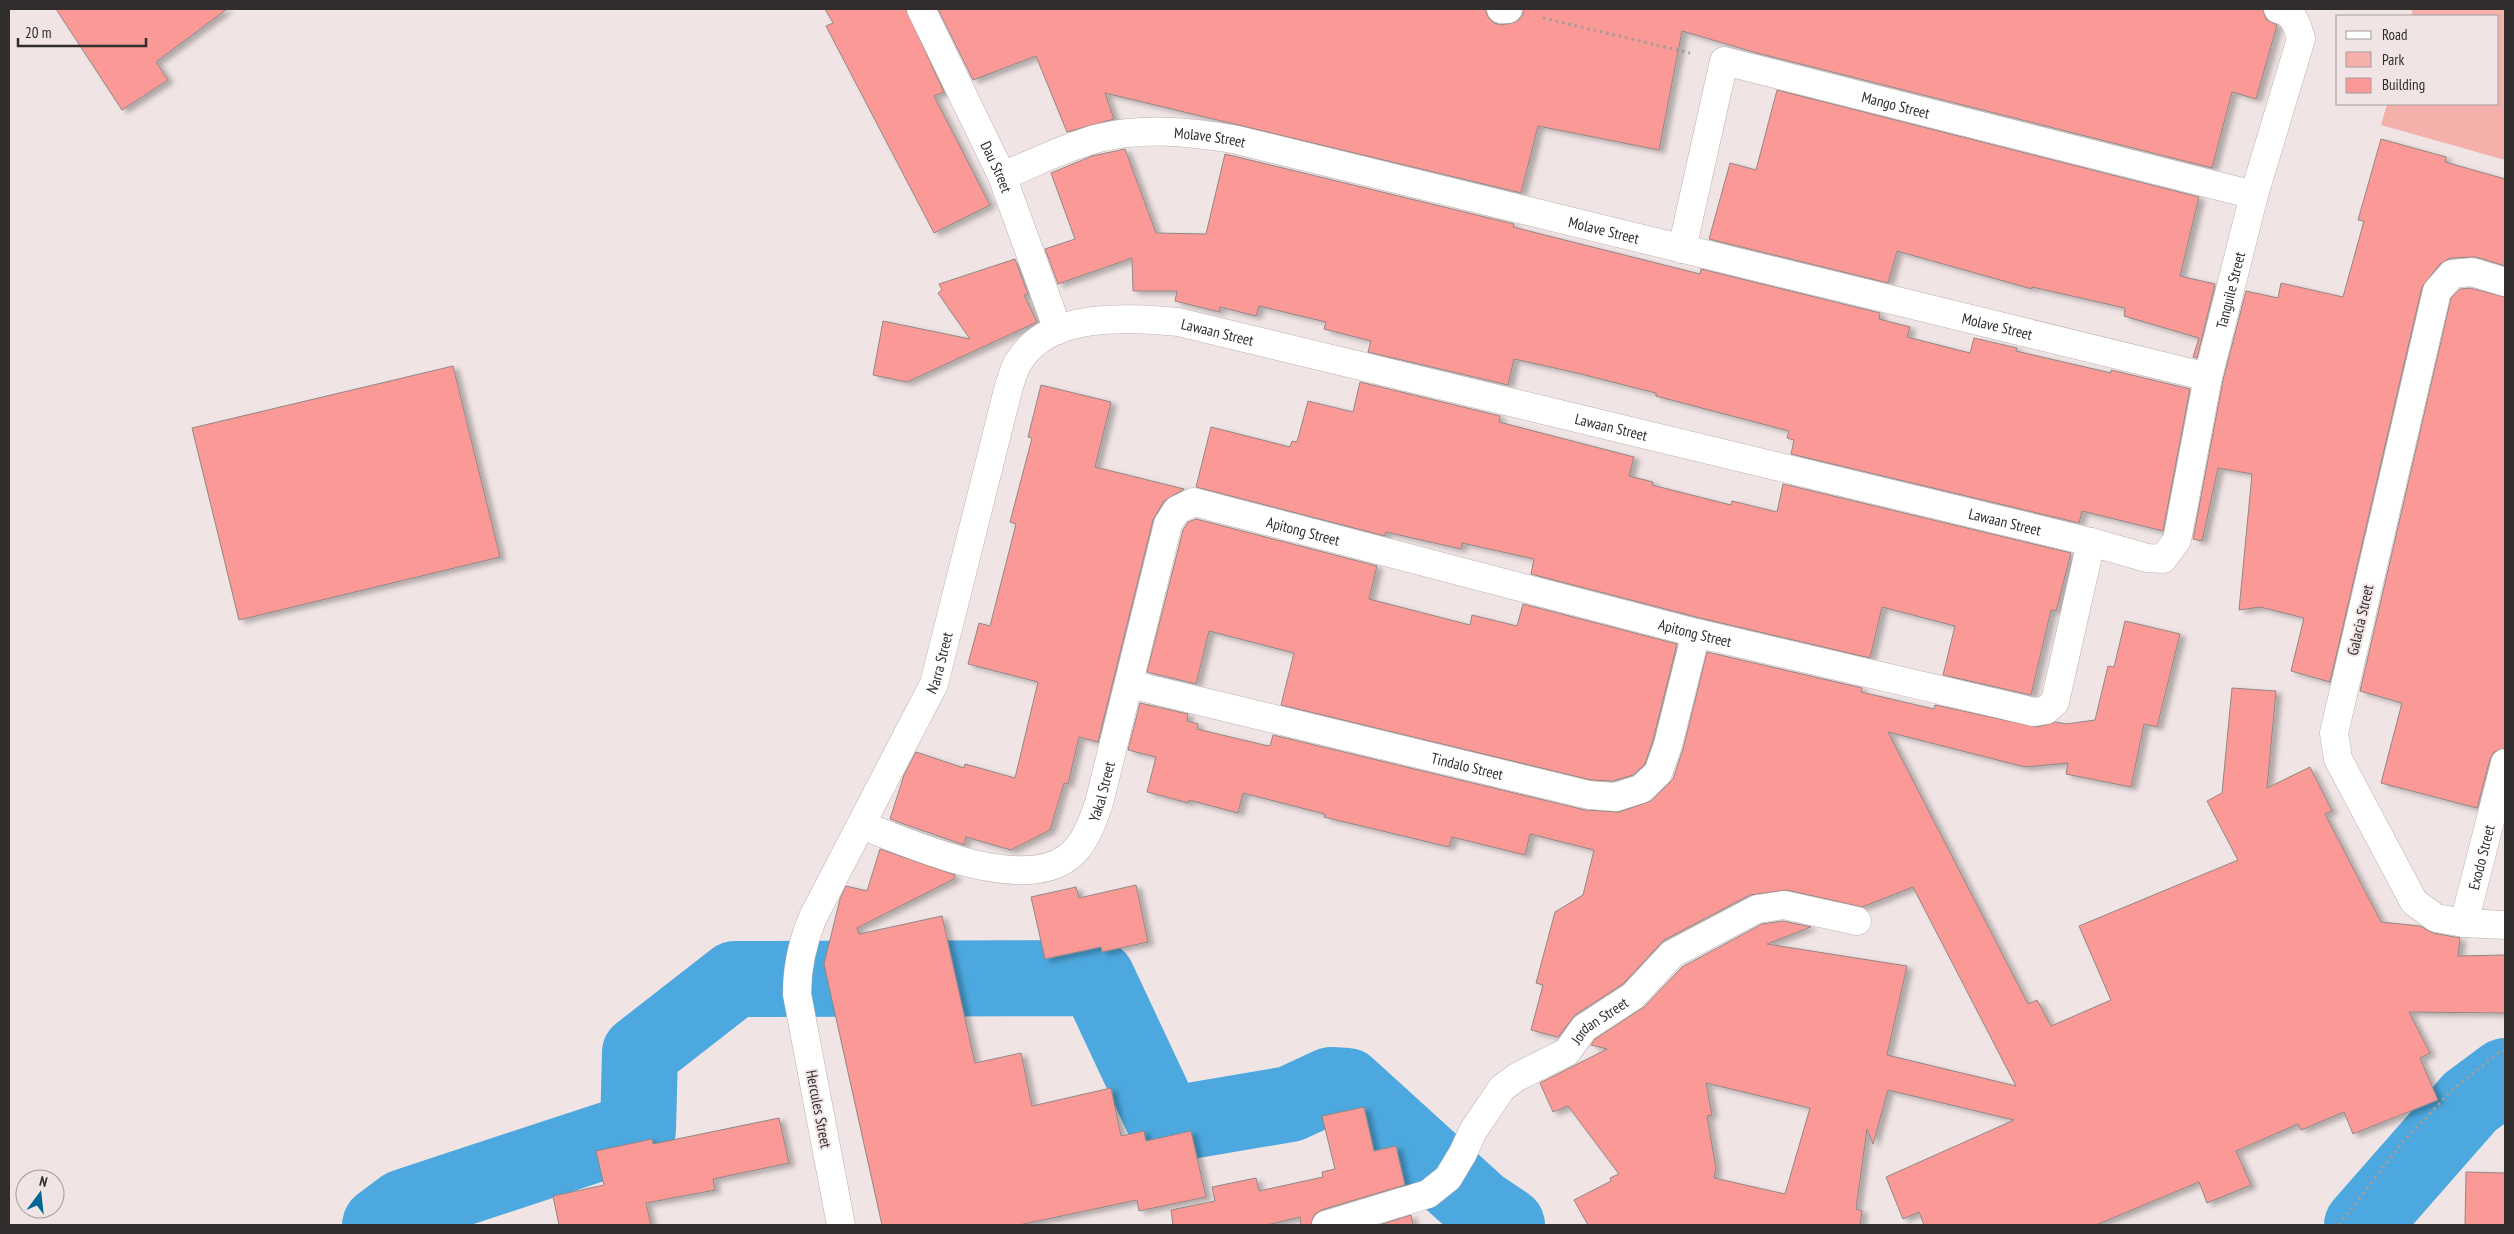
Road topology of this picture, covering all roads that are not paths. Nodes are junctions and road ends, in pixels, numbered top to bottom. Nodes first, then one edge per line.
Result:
1 (922, 9) edge
2 (2287, 15) edge
3 (1002, 176) junction
4 (2254, 195) junction
5 (1682, 249) junction
6 (2505, 282) edge
7 (1058, 330) junction
8 (2208, 377) junction
9 (1177, 510) joint
10 (2092, 542) junction
11 (2162, 558) joint
12 (1696, 633) junction
13 (1129, 684) junction
14 (2505, 763) edge
15 (862, 825) junction
16 (1857, 920) dead end
17 (2464, 923) junction
18 (2505, 925) edge
19 (798, 994) joint
20 (842, 1225) edge
21 (1326, 1225) edge

1 - 3 street, Dau Street
2 - 4 street, Tanguile Street
3 - 5 street, Molave Street
3 - 7 street, Dau Street
4 - 5 street, Mango Street
4 - 8 street, Tanguile Street
5 - 8 street, Molave Street
6 - 17 street, Galacia Street
7 - 10 street, Lawaan Street
7 - 15 street, Narra Street
8 - 11 street, Tanguile Street
9 - 12 street, Apitong Street
9 - 13 street, Yakal Street
10 - 11 street, Lawaan Street
10 - 12 street, Apitong Street
12 - 13 street, Tindalo Street
13 - 15 street, Yakal Street
14 - 17 street, Exodo Street
15 - 19 street, Narra Street
16 - 21 street, Jordan Street
17 - 18 street, Galacia Street
19 - 20 street, Hercules Street

